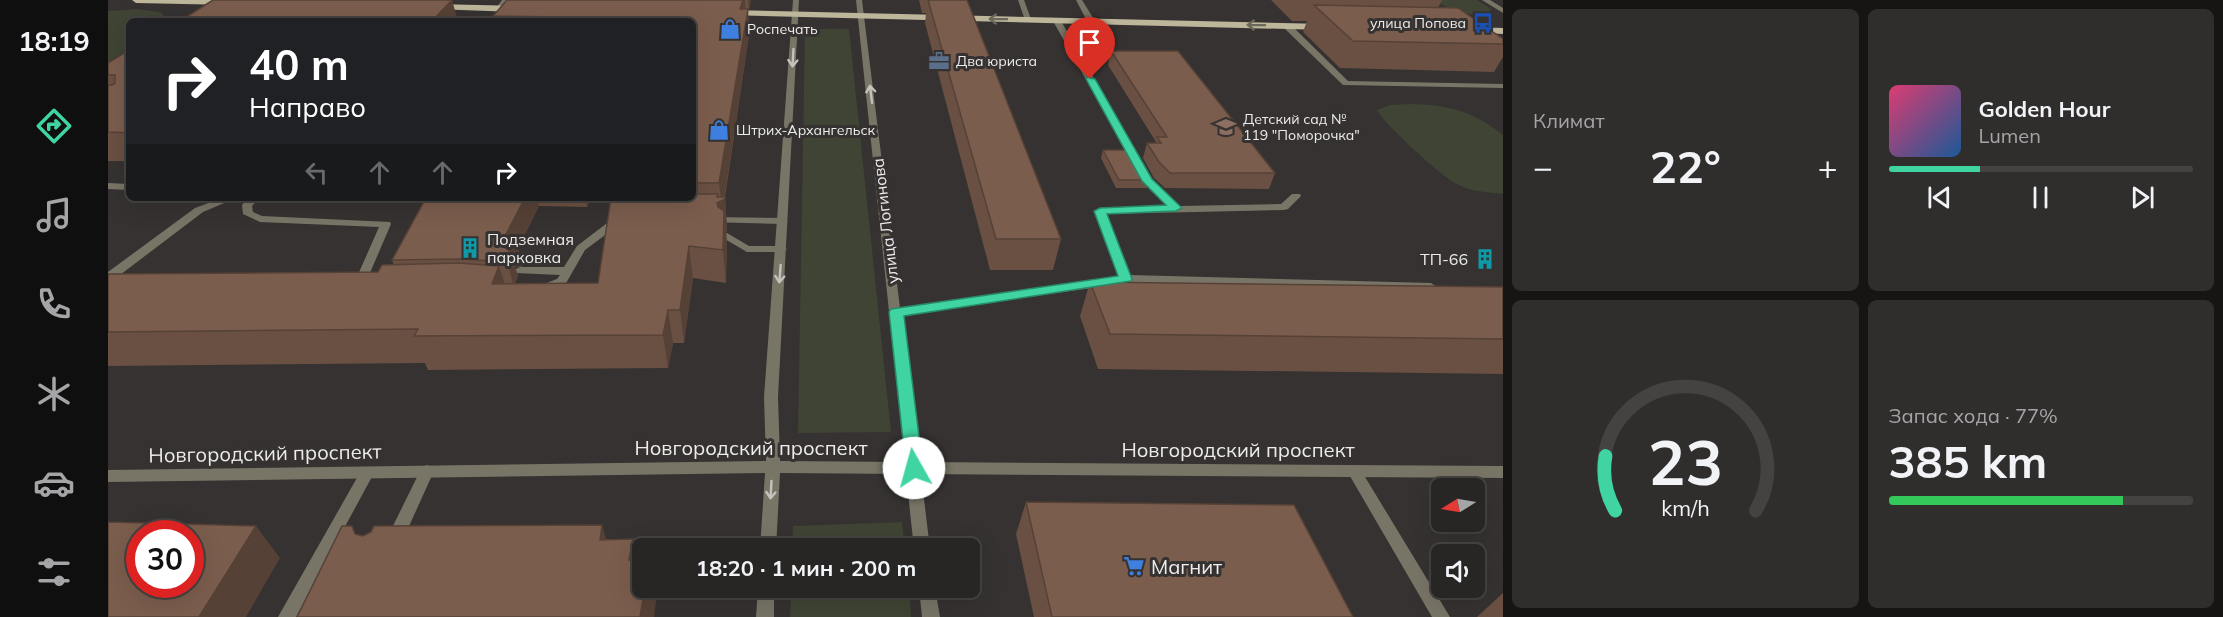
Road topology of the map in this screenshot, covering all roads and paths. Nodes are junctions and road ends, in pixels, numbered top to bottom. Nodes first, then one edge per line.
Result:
1 (136, 0) edge
2 (506, 0) edge
3 (796, 0) edge
4 (859, 0) edge
5 (1021, 0) edge
6 (1079, 0) edge
7 (1485, 0) edge
8 (221, 1) edge
9 (241, 2) edge
10 (440, 3) edge
11 (426, 6) edge
12 (452, 7) junction
13 (499, 8) junction
14 (534, 9) edge
15 (1503, 11) edge
16 (203, 12) edge
17 (724, 13) edge
18 (795, 15) junction
19 (861, 16) junction
20 (441, 18) edge
21 (1029, 20) junction
22 (1057, 21) junction
23 (1091, 21) junction
24 (1287, 26) junction
25 (1335, 27) edge
26 (1465, 30) edge
27 (1503, 31) edge
28 (1503, 86) edge
29 (108, 186) edge
30 (126, 187) edge
31 (1296, 196) dead end
32 (223, 201) edge
33 (251, 201) edge
34 (628, 201) edge
35 (1176, 208) junction
36 (703, 220) edge
37 (783, 221) junction
38 (727, 236) dead end
39 (782, 249) junction
40 (520, 271) dead end
41 (567, 271) junction
42 (108, 278) edge
43 (1126, 279) junction
44 (1444, 287) edge
45 (356, 292) edge
46 (530, 294) edge
47 (896, 312) junction
48 (772, 467) junction
49 (914, 468) junction
50 (427, 471) junction
51 (1354, 471) junction
52 (367, 472) junction
53 (1503, 472) edge
54 (108, 476) edge
55 (769, 538) edge
56 (921, 538) edge
57 (389, 550) edge
58 (766, 598) edge
59 (928, 598) edge
60 (287, 617) edge
61 (765, 617) edge
62 (931, 617) edge
63 (1441, 617) edge

1 - 8 main road
2 - 13 street
3 - 18 street
4 - 19 street, улица Логинова
5 - 21 street
6 - 23 street
7 - 15 street
8 - 9 main road
8 - 16 street
10 - 11 main road
10 - 12 main road
12 - 13 main road
12 - 20 street
13 - 14 main road
17 - 18 main road
18 - 19 main road
18 -> 37 street
21 -> 19 main road
47 -> 19 street, улица Логинова
21 - 22 main road
22 - 23 main road
22 - 35 street
24 -> 23 main road
24 - 25 main road
24 - 28 street
26 - 27 main road
29 - 30 street
31 - 35 street
32 - 42 street
33 - 45 street
34 - 41 street
35 - 43 street
36 - 37 street
37 - 39 street
38 - 39 street
39 -> 48 street
40 - 41 street
41 - 46 street
43 - 44 street
43 - 47 street
47 - 49 street, улица Логинова
48 - 49 street, Новгородский проспект
48 - 50 street, Новгородский проспект
48 -> 55 street
49 - 51 street, Новгородский проспект
49 - 56 street, улица Логинова
50 - 52 street, Новгородский проспект
50 - 57 street
51 - 53 street, Новгородский проспект
51 - 63 street
52 - 54 street, Новгородский проспект
52 - 60 street
58 - 61 street
59 - 62 street

